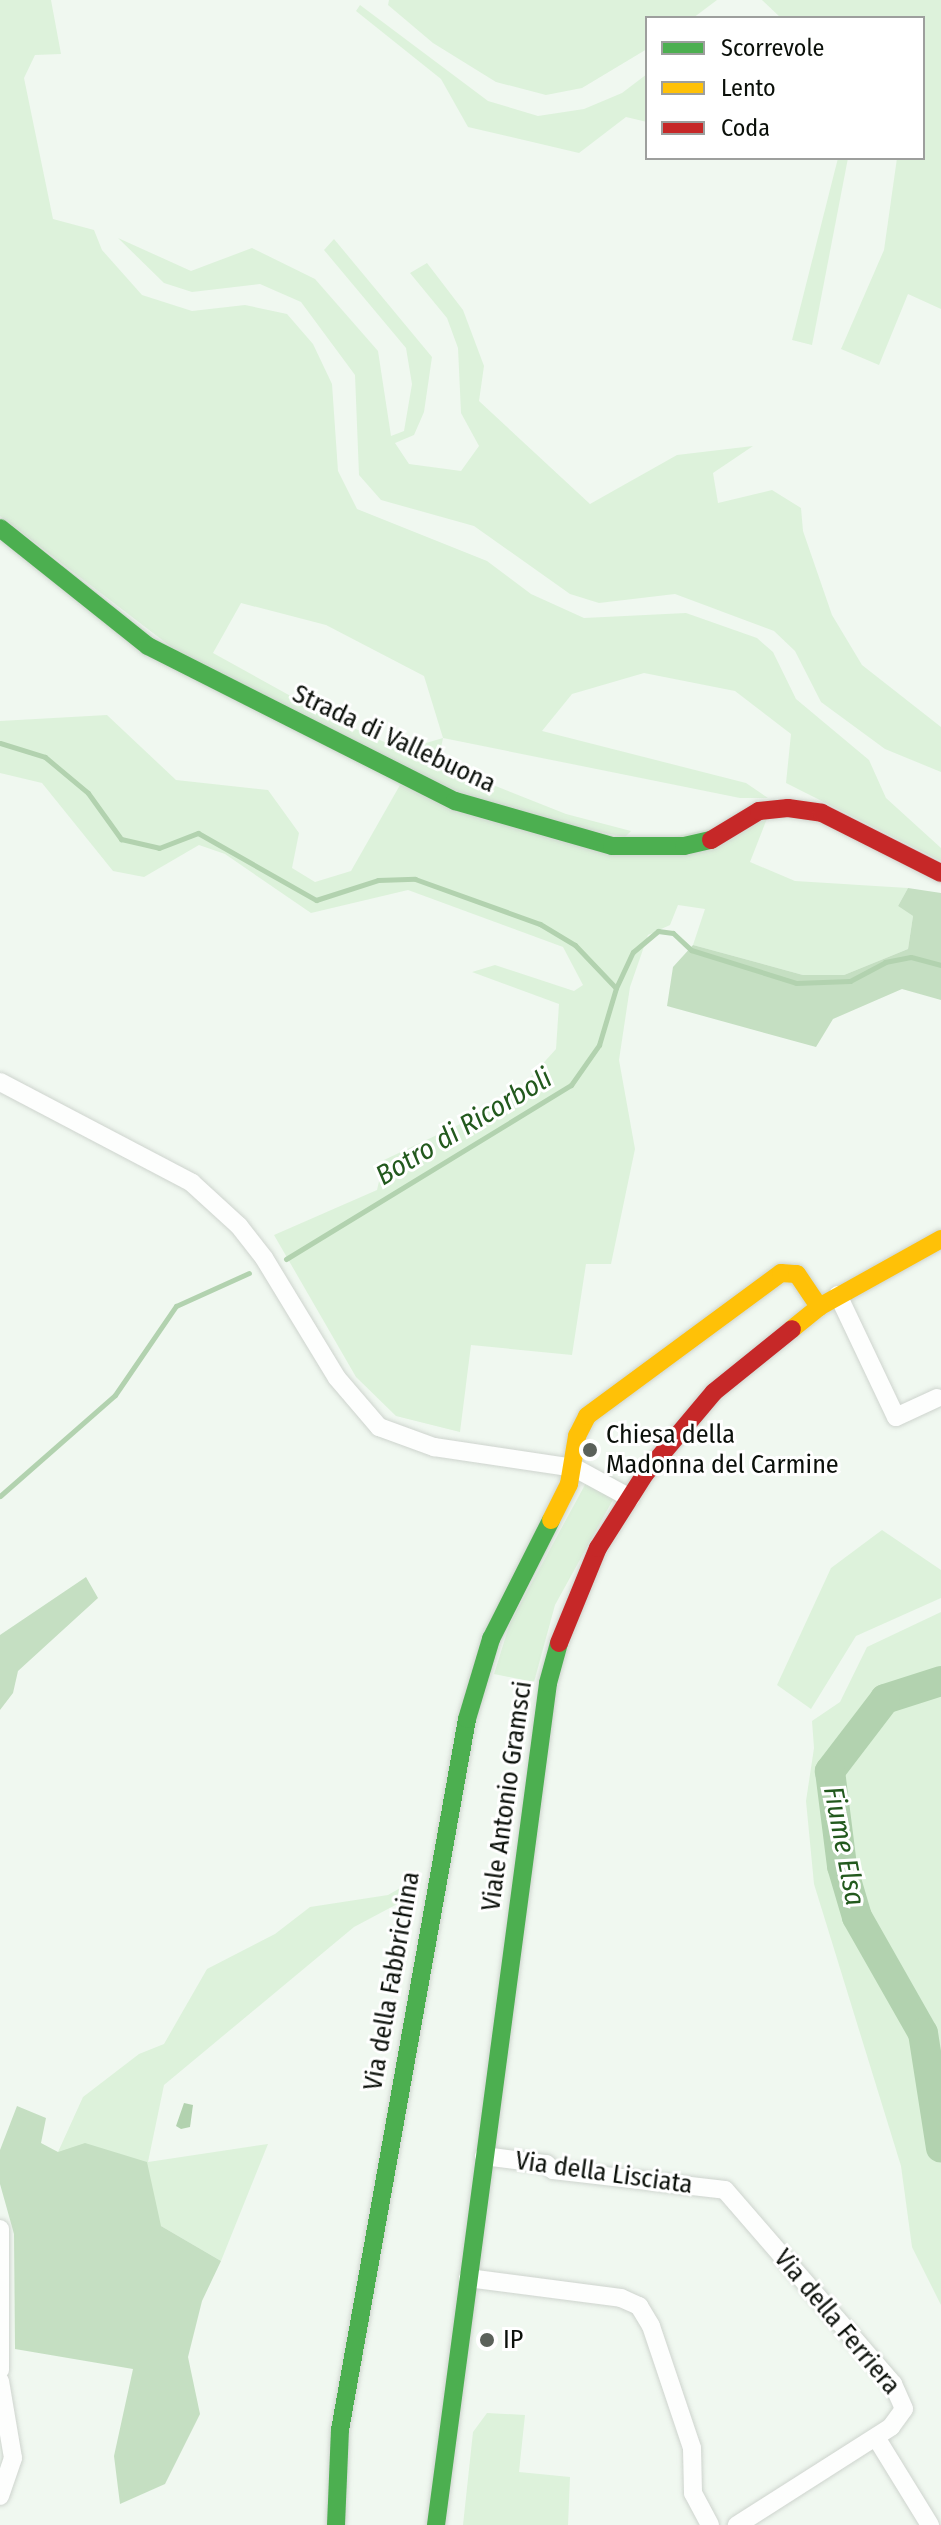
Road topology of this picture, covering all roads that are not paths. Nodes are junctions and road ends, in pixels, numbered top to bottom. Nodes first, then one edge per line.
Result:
1 (0, 528) edge
2 (941, 873) edge
3 (0, 1082) edge
4 (941, 1239) edge
5 (838, 1295) junction
6 (819, 1307) junction
7 (937, 1398) dead end
8 (575, 1468) junction
9 (630, 1498) junction
10 (484, 2156) junction
11 (725, 2190) joint
12 (0, 2229) edge
13 (468, 2278) junction
14 (0, 2370) edge
15 (0, 2381) edge
16 (877, 2439) junction
17 (0, 2496) edge
18 (336, 2525) edge
19 (436, 2525) edge
20 (710, 2525) edge
21 (737, 2525) edge
22 (930, 2525) edge

1 - 2 street, Strada di Vallebuona
3 - 8 street
4 - 5 street, Viale Antonio Gramsci
5 - 6 street, Viale Antonio Gramsci
5 - 7 street
6 - 8 street, Via della Fabbrichina
6 - 9 street, Viale Antonio Gramsci
8 - 9 street
8 - 18 street, Via della Fabbrichina
9 - 10 street, Viale Antonio Gramsci
10 - 11 street, Via della Lisciata
10 - 13 street, Viale Antonio Gramsci
11 - 16 street, Via della Ferriera
12 - 14 street
13 - 19 street, Viale Antonio Gramsci
13 - 20 street
15 - 17 street
16 - 21 street, Via della Ferriera
16 - 22 street

